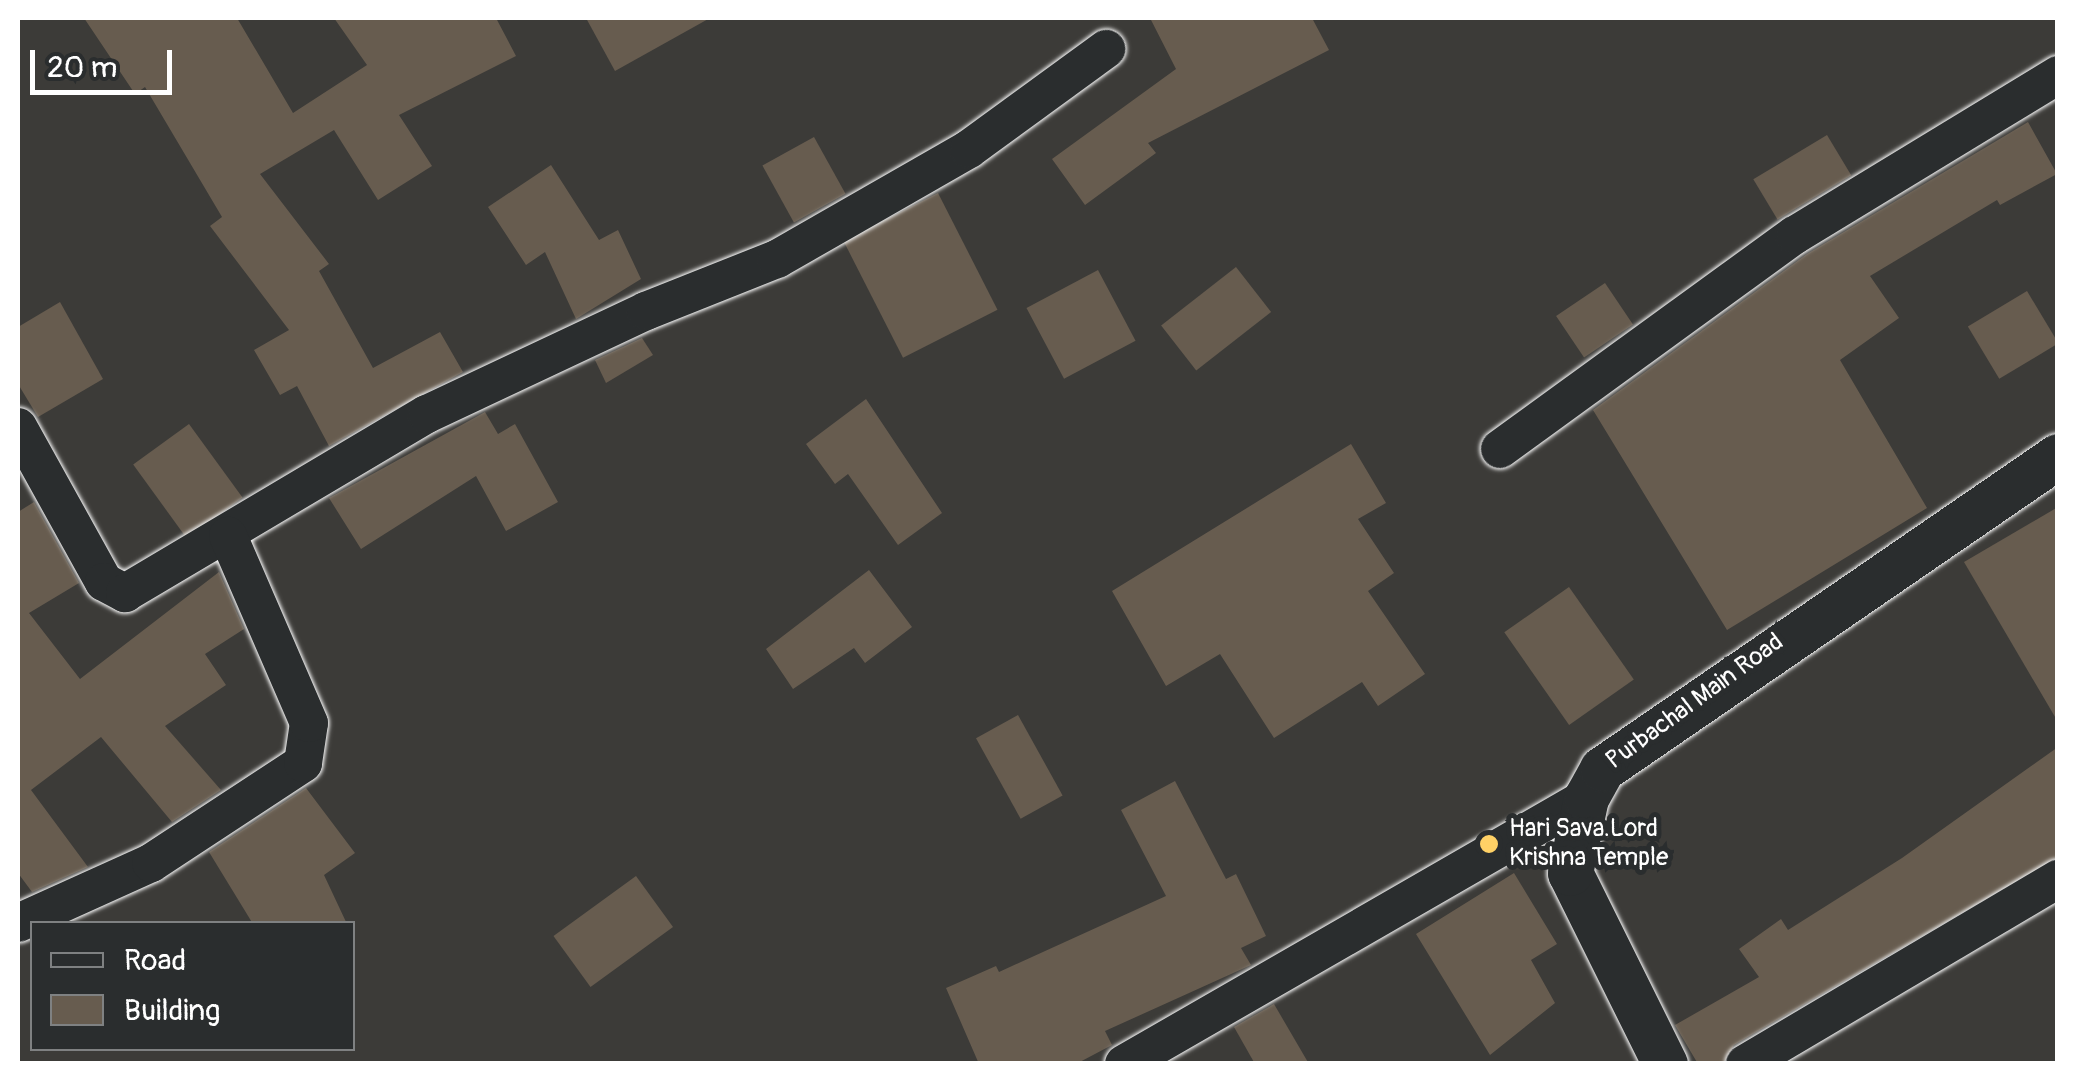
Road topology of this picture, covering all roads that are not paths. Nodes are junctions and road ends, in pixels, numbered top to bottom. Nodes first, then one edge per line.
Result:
1 (1106, 49) dead end
2 (2058, 76) edge
3 (18, 427) edge
4 (1500, 449) dead end
5 (2058, 456) edge
6 (228, 536) junction
7 (1586, 798) junction
8 (2058, 879) edge
9 (18, 924) edge
10 (1124, 1064) edge
11 (1665, 1064) edge
12 (1744, 1064) edge

1 - 6 street
2 - 4 street
3 - 6 street
5 - 7 street, Purbachal Main Road
6 - 9 street
7 - 10 street
7 - 11 street, Purbachal Main Road
8 - 12 street

